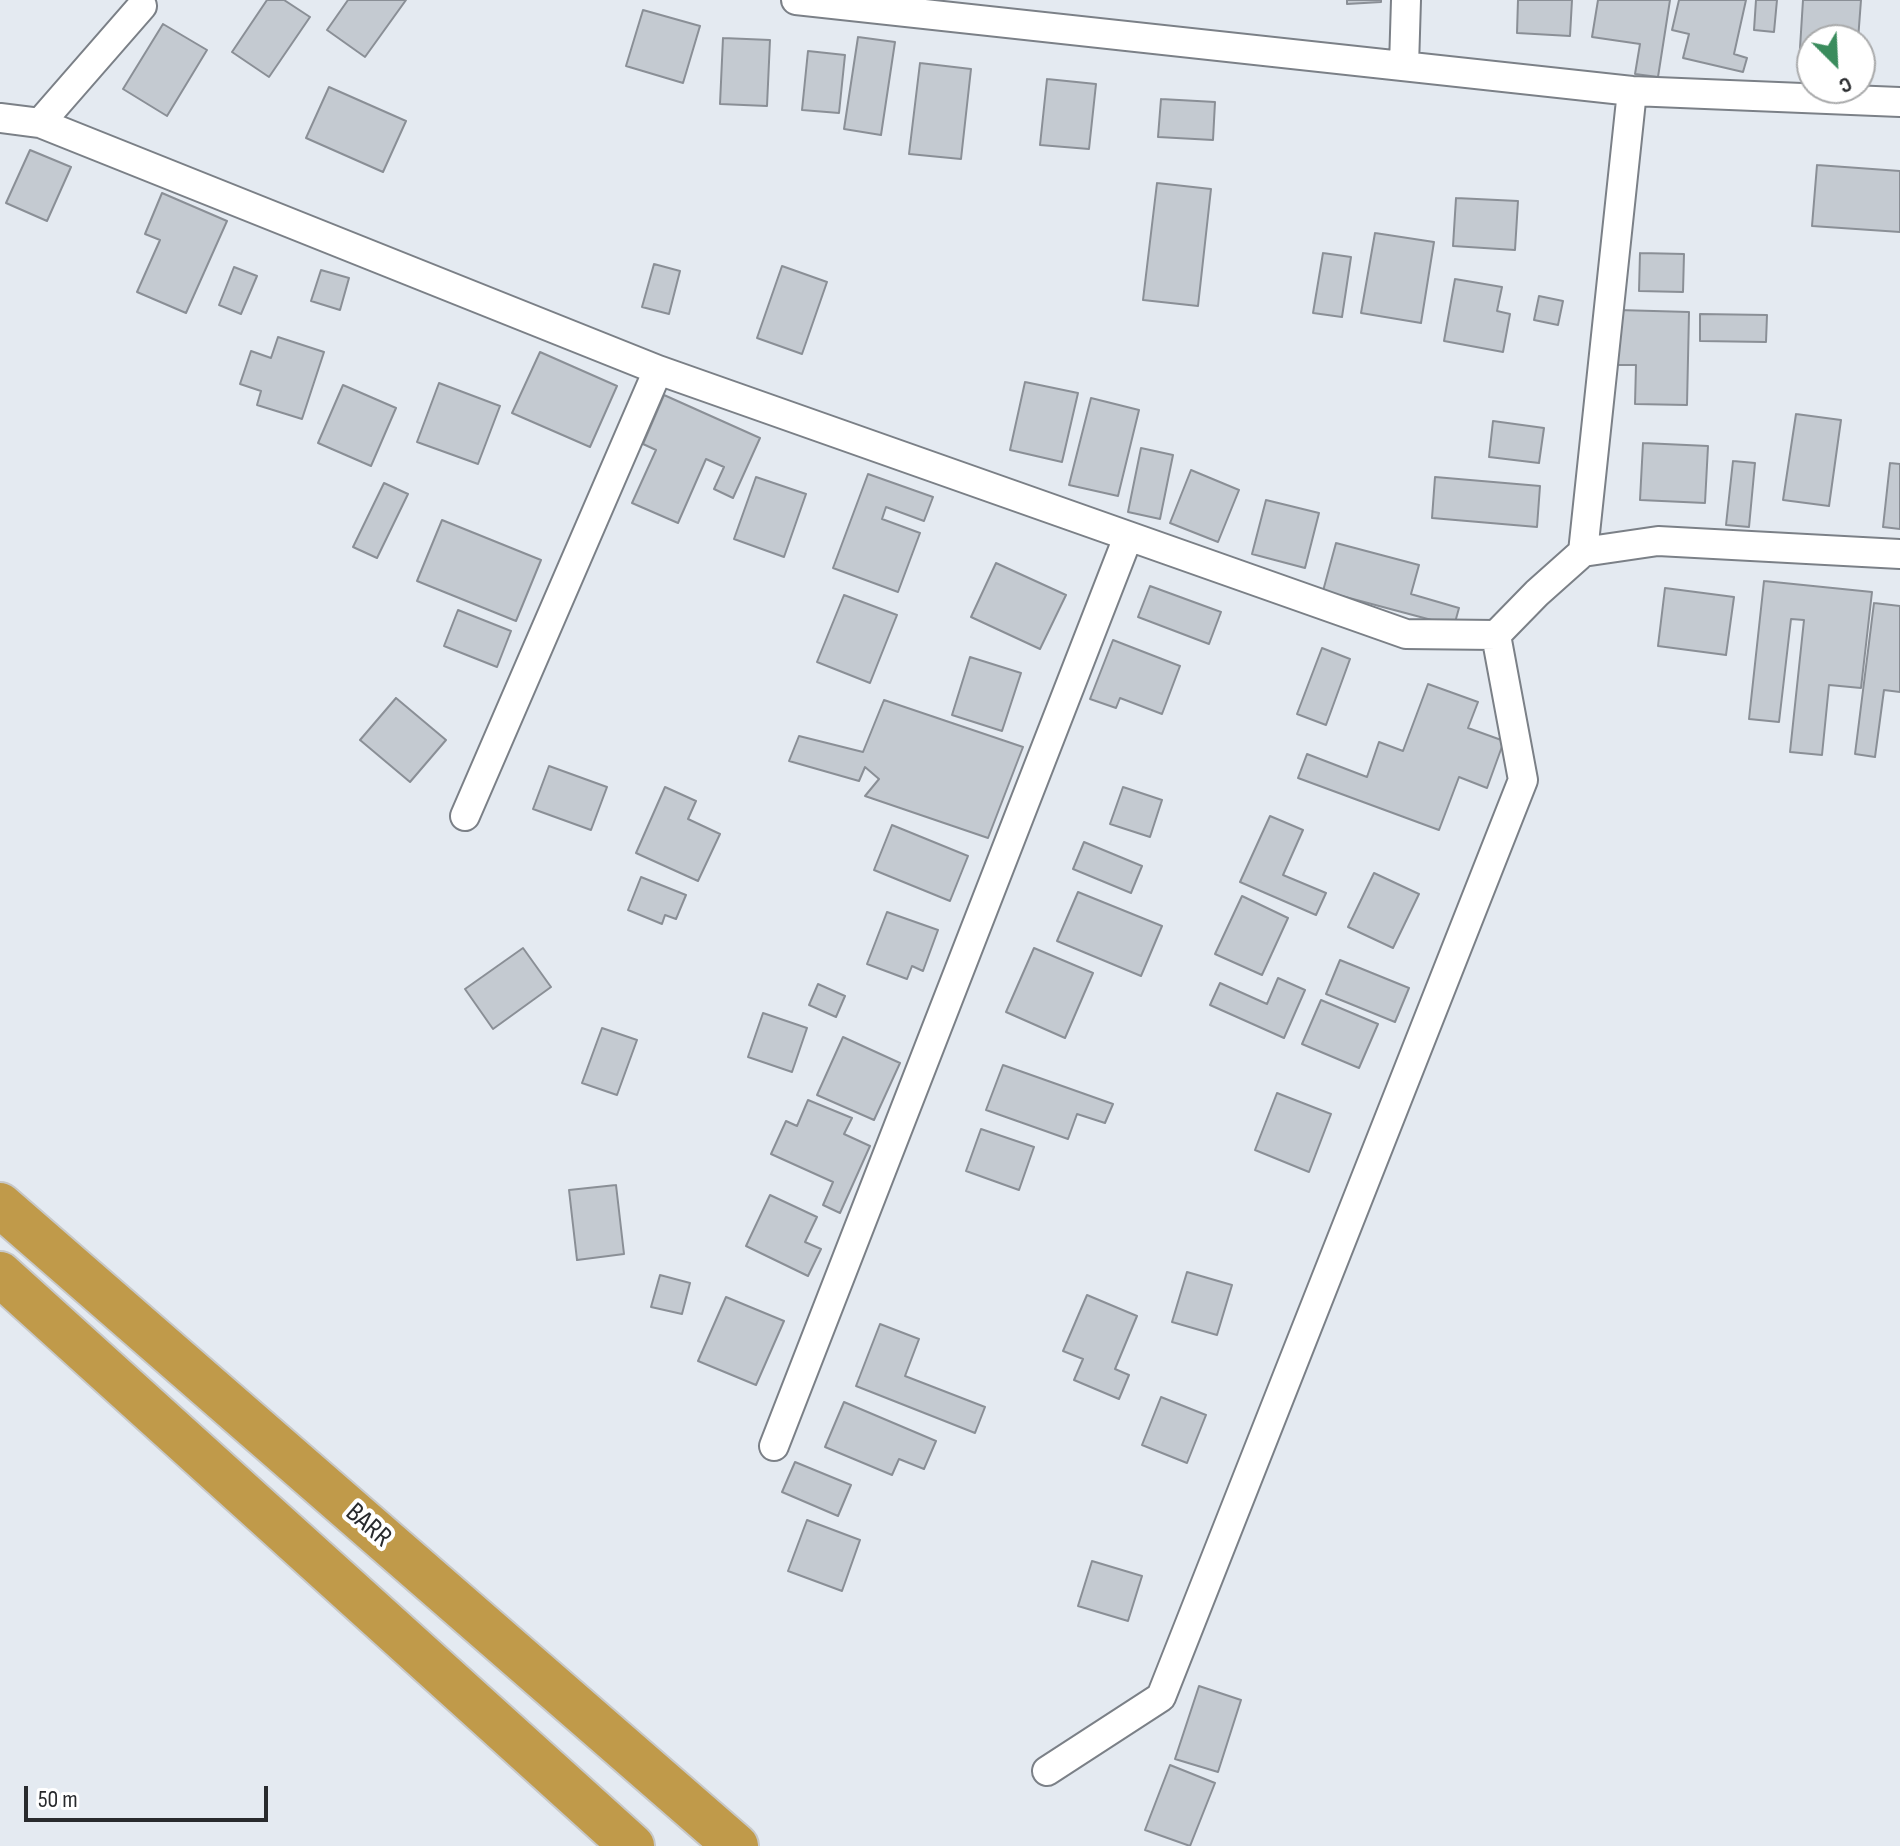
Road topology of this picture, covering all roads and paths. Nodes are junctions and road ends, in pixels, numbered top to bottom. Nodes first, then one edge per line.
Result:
1 (796, 0) edge
2 (1406, 0) edge
3 (142, 6) dead end
4 (1404, 66) junction
5 (1632, 91) junction
6 (1900, 102) edge
7 (0, 118) edge
8 (40, 123) junction
9 (658, 370) junction
10 (1128, 537) junction
11 (1583, 552) junction
12 (1900, 554) edge
13 (1496, 635) junction
14 (465, 816) dead end
15 (0, 1205) edge
16 (0, 1274) edge
17 (774, 1446) dead end
18 (1047, 1771) dead end
19 (632, 1846) edge
20 (736, 1846) edge

1 - 4 street
2 - 4 street
3 - 8 street
4 - 5 street
5 - 6 street
5 - 11 street
7 - 8 street
8 - 9 street
9 - 10 street
9 - 14 street
10 - 13 street
10 - 17 street
11 - 12 street
11 - 13 street
13 - 18 street
15 - 20 highway, BARR
16 - 19 highway

